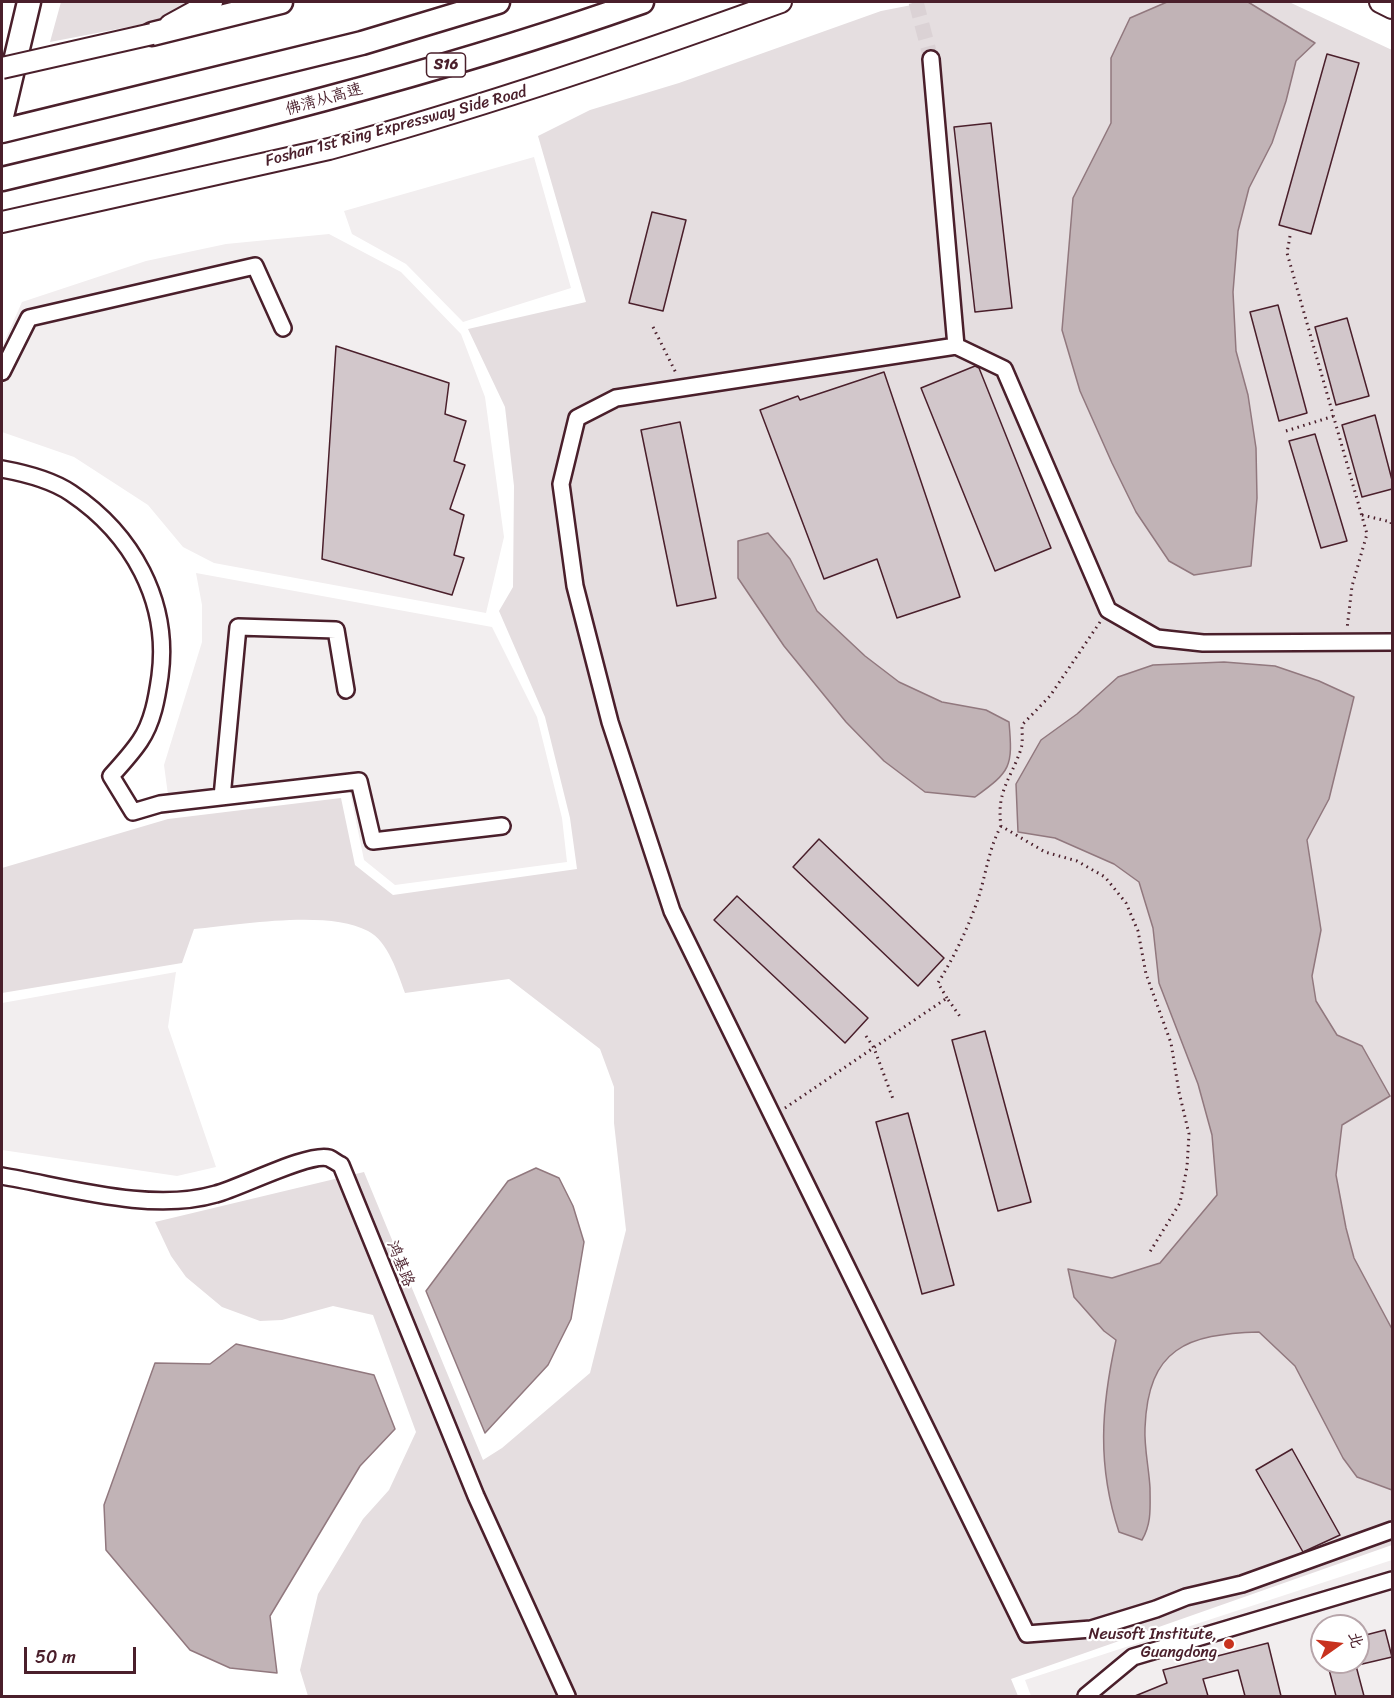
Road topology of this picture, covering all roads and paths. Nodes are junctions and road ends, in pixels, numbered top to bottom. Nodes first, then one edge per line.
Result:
1 (29, 2) edge
2 (212, 2) edge
3 (281, 2) edge
4 (498, 2) edge
5 (642, 2) edge
6 (781, 2) edge
7 (1380, 2) edge
8 (1392, 8) edge
9 (152, 34) junction
10 (931, 59) tunnel mouth
11 (2, 68) edge
12 (2, 116) edge
13 (2, 131) edge
14 (2, 179) edge
15 (2, 222) edge
16 (1290, 236) dead end
17 (653, 327) dead end
18 (283, 328) dead end
19 (956, 346) junction
20 (2, 372) edge
21 (684, 388) junction
22 (1334, 416) junction
23 (1286, 431) dead end
24 (2, 469) edge
25 (1362, 515) junction
26 (1392, 528) edge
27 (1108, 610) junction
28 (1392, 642) edge
29 (1346, 643) junction
30 (346, 690) dead end
31 (222, 797) junction
32 (502, 826) dead end
33 (1001, 826) junction
34 (947, 998) junction
35 (961, 1018) dead end
36 (866, 1036) dead end
37 (874, 1048) junction
38 (893, 1099) dead end
39 (773, 1116) junction
40 (2, 1176) edge
41 (1148, 1255) dead end
42 (1392, 1530) edge
43 (1392, 1580) edge
44 (567, 1696) edge
45 (1086, 1696) edge

1 - 12 highway
2 - 9 main road
3 - 9 highway
4 - 13 highway
5 - 14 highway, 佛清从高速 / S16
6 - 15 main road, Foshan 1st Ring Expressway Side Road
7 - 8 main road
9 - 11 main road, bridge
10 - 19 street
16 - 22 path
17 - 21 path
18 - 20 street
19 - 21 street
19 - 27 street
21 - 39 street
22 - 23 path
22 - 25 path
24 - 31 street
25 - 26 path
25 - 29 path
27 - 29 street
27 - 33 path
28 - 29 street
30 - 31 street
31 - 32 street
33 - 34 path
33 - 41 path
34 - 35 path
34 - 37 path
36 - 37 path
37 - 38 path
37 - 39 path
39 - 42 street
40 - 44 street, 鸿基路
43 - 45 street

